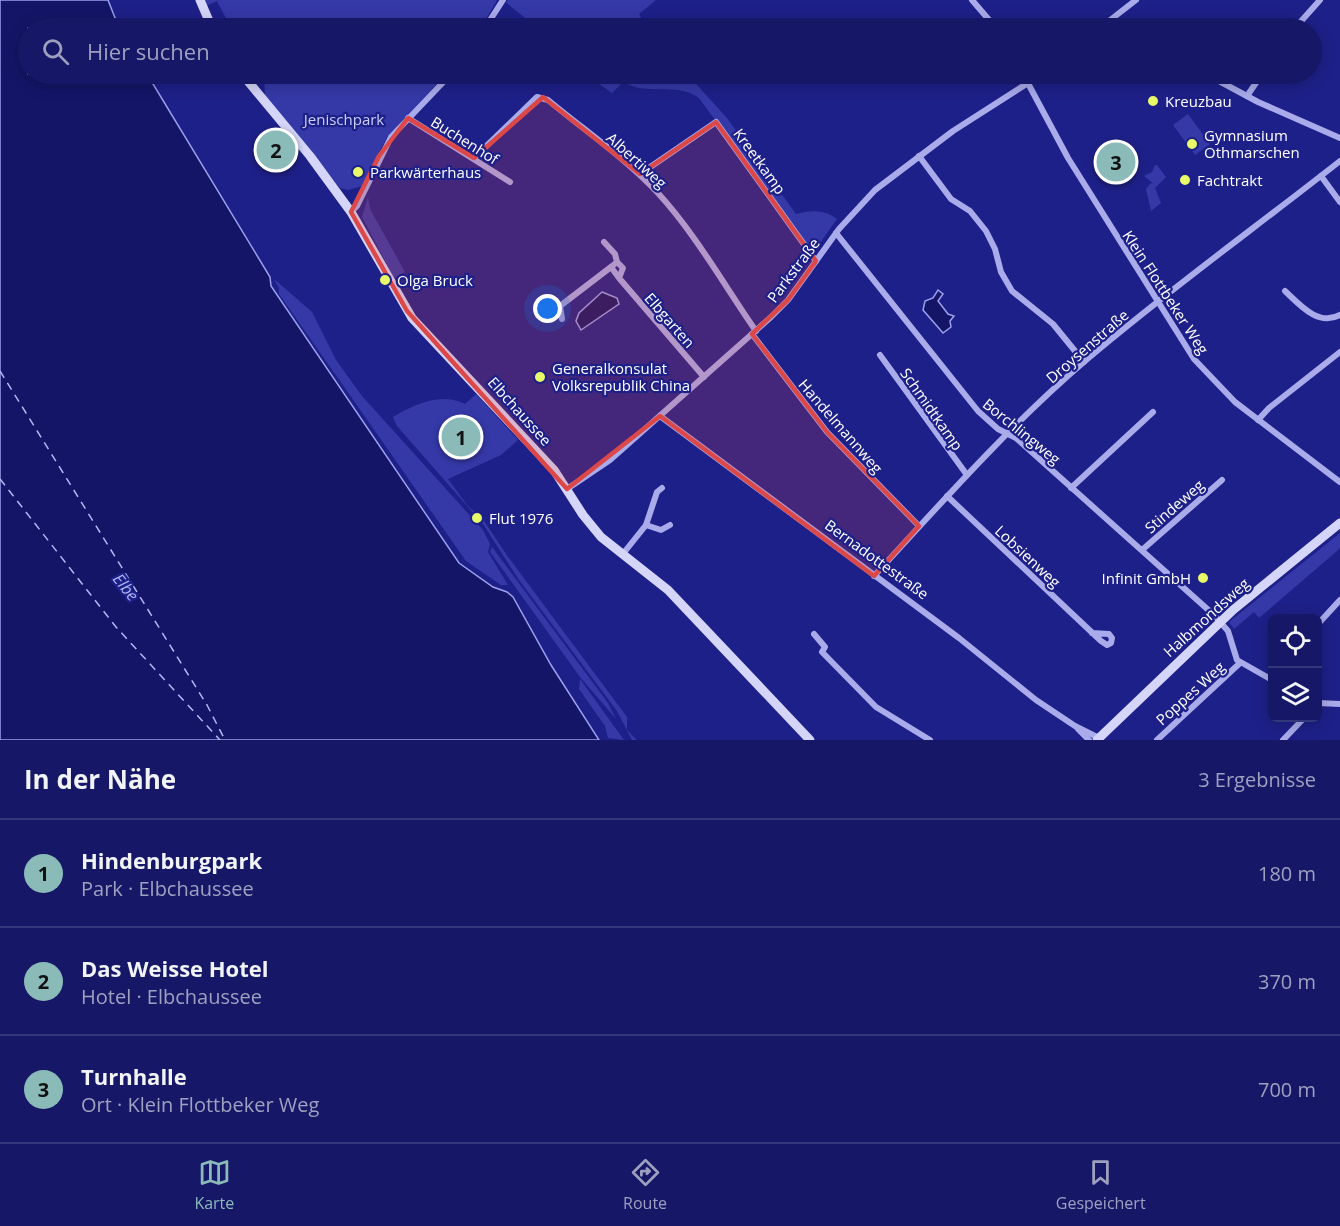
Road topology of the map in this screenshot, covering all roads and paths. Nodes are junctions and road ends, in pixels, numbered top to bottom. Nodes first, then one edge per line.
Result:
1 (200, 0) edge
2 (503, 0) edge
3 (972, 0) edge
4 (1122, 0) edge
5 (1136, 0) edge
6 (1320, 0) edge
7 (1128, 7) junction
8 (208, 18) edge
9 (491, 18) edge
10 (987, 18) edge
11 (1113, 18) edge
12 (1304, 18) edge
13 (250, 84) edge
14 (442, 84) edge
15 (1028, 84) joint
16 (1225, 84) edge
17 (1255, 84) edge
18 (1247, 96) junction
19 (408, 118) junction
20 (1340, 138) edge
21 (919, 156) junction
22 (474, 158) junction
23 (1340, 161) edge
24 (640, 174) junction
25 (1321, 176) junction
26 (510, 182) dead end
27 (1340, 202) edge
28 (351, 212) junction
29 (836, 232) junction
30 (604, 242) dead end
31 (816, 261) junction
32 (617, 262) junction
33 (611, 267) junction
34 (619, 278) junction
35 (1285, 291) dead end
36 (1156, 302) junction
37 (1340, 315) edge
38 (562, 319) dead end
39 (754, 333) junction
40 (1340, 352) edge
41 (880, 354) dead end
42 (1084, 362) junction
43 (704, 377) junction
44 (1154, 412) dead end
45 (660, 416) junction
46 (1258, 420) junction
47 (1008, 434) junction
48 (966, 475) junction
49 (1222, 480) dead end
50 (1340, 482) edge
51 (662, 488) dead end
52 (1071, 488) junction
53 (567, 489) junction
54 (947, 496) junction
55 (1340, 523) edge
56 (646, 525) junction
57 (670, 525) dead end
58 (919, 526) junction
59 (1142, 550) junction
60 (622, 555) junction
61 (874, 576) junction
62 (1340, 600) edge
63 (1322, 619) edge
64 (1221, 621) junction
65 (1092, 633) dead end
66 (814, 634) dead end
67 (1240, 663) junction
68 (1268, 678) edge
69 (1322, 703) edge
70 (1340, 704) edge
71 (1299, 722) edge
72 (810, 740) edge
73 (930, 740) edge
74 (1097, 740) edge
75 (1156, 740) edge
76 (1283, 740) edge

1 - 8 main road
2 - 9 street
3 - 10 street
4 - 7 street
5 - 7 street
6 - 12 street
7 - 11 street
13 - 28 main road, Elbchaussee
14 - 19 street
15 - 21 street, Parkstraße
15 - 36 street, Klein Flottbeker Weg
16 - 18 street
17 - 18 street
18 - 20 street
19 - 22 street, Buchenhof
19 - 28 street
21 - 29 street, Parkstraße
21 - 42 street
22 - 24 street, Albertiweg
22 - 26 street, Buchenhof
23 - 25 street, Droysenstraße
24 - 31 street, Kreetkamp
24 - 39 street, Albertiweg
25 - 27 street
25 - 36 street, Droysenstraße
28 - 53 main road, Elbchaussee
29 - 31 street, Parkstraße
29 - 47 street, Borchlingweg
30 - 32 street
31 - 39 street, Parkstraße
32 - 33 street
32 - 34 street
33 - 34 street, Elbgarten
33 - 38 street
34 - 43 street, Elbgarten
35 - 37 street
36 - 42 street, Droysenstraße
36 - 46 street, Klein Flottbeker Weg
39 - 43 street, Parkstraße
39 - 58 street, Handelmannweg
40 - 46 street
41 - 48 street, Schmidtkamp
42 - 47 street, Droysenstraße
43 - 45 street, Parkstraße
44 - 52 street
45 - 53 street, Parkstraße
45 - 61 street, Bernadottestraße
46 - 50 street, Klein Flottbeker Weg
47 - 48 street, Droysenstraße
47 - 52 street, Borchlingweg
48 - 54 street, Droysenstraße
49 - 59 street, Stindeweg
51 - 56 street
52 - 59 street, Borchlingweg
53 - 60 main road, Elbchaussee
54 - 58 street, Droysenstraße
54 - 65 street, Lobsienweg
55 - 64 main road, Halbmondsweg
56 - 57 street
56 - 60 street
58 - 61 street, Droysenstraße
59 - 64 street, Borchlingweg
60 - 72 main road, Elbchaussee
61 - 74 street, Bernadottestraße
62 - 63 street
64 - 67 street
64 - 74 main road, Halbmondsweg
66 - 73 street
67 - 68 street
67 - 75 street, Poppes Weg
69 - 70 street
71 - 76 street

